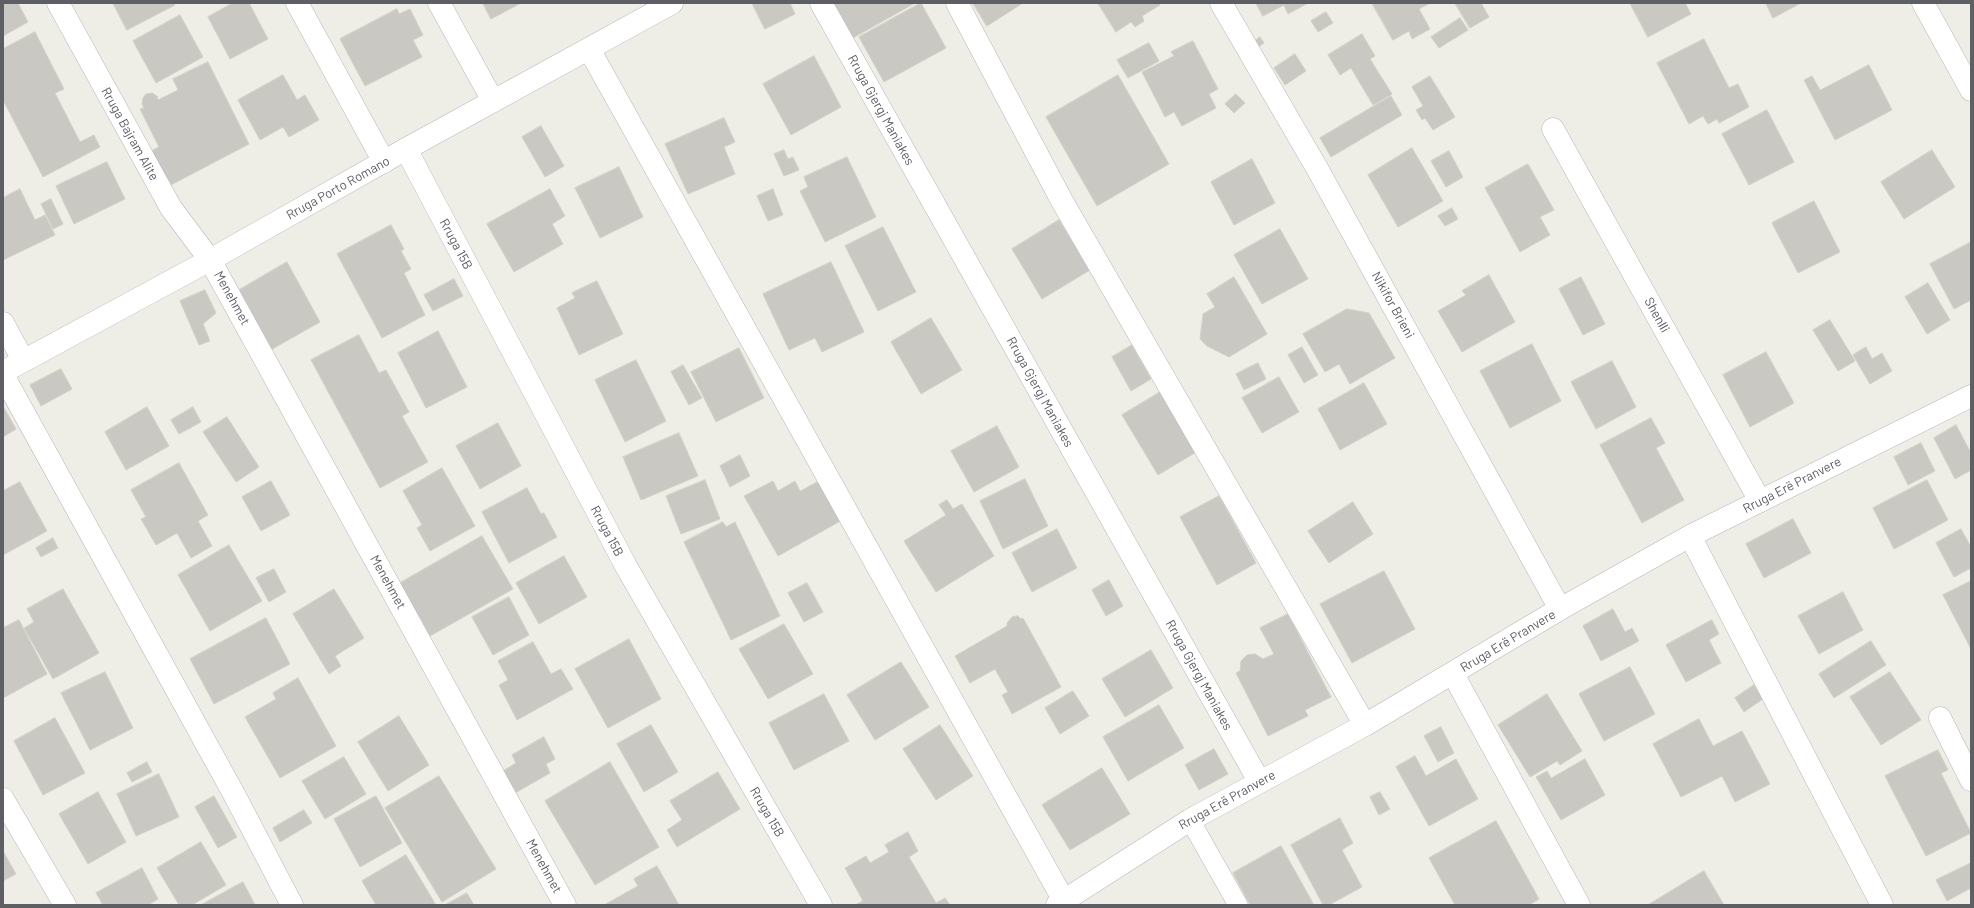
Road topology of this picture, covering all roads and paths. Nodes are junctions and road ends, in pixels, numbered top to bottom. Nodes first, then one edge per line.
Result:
1 (58, 3) edge
2 (297, 3) edge
3 (439, 3) edge
4 (672, 3) edge
5 (821, 3) edge
6 (957, 3) edge
7 (1221, 3) edge
8 (1923, 3) edge
9 (589, 49) junction
10 (1971, 90) edge
11 (493, 102) junction
12 (1553, 129) dead end
13 (406, 149) junction
14 (384, 162) junction
15 (210, 260) junction
16 (3, 323) edge
17 (23, 360) junction
18 (3, 373) edge
19 (1971, 396) edge
20 (1760, 501) junction
21 (1690, 536) junction
22 (1560, 609) junction
23 (1453, 674) junction
24 (1940, 718) dead end
25 (1365, 725) junction
26 (1971, 780) edge
27 (1259, 781) junction
28 (3, 798) edge
29 (1190, 820) junction
30 (1060, 903) edge
31 (65, 905) edge
32 (292, 905) edge
33 (566, 905) edge
34 (821, 905) edge
35 (1238, 905) edge
36 (1579, 905) edge
37 (1882, 905) edge

1 - 15 street, Rruga Bajram Alite
2 - 14 street
3 - 11 street
4 - 9 street, Rruga Porto Romano
5 - 27 street, Rruga Gjergj Maniakes
6 - 25 street
7 - 22 street, Nikifor Brieni
8 - 10 street
9 - 11 street, Rruga Porto Romano
9 - 30 street
11 - 13 street, Rruga Porto Romano
12 - 20 street, Shenlli
13 - 14 street, Rruga Porto Romano
13 - 34 street, Rruga 15B
14 - 15 street, Rruga Porto Romano
15 - 17 street, Rruga Porto Romano
15 - 33 street, Menehmet
16 - 17 street
17 - 18 street, Rruga Porto Romano
18 - 32 street
19 - 20 street, Rruga Erë Pranvere
20 - 21 street, Rruga Erë Pranvere
21 - 22 street, Rruga Erë Pranvere
21 - 37 street
22 - 23 street, Rruga Erë Pranvere
23 - 25 street, Rruga Erë Pranvere
23 - 36 street
24 - 26 street
25 - 27 street, Rruga Erë Pranvere
27 - 29 street, Rruga Erë Pranvere
28 - 31 street
29 - 30 street, Rruga Erë Pranvere
29 - 35 lane

